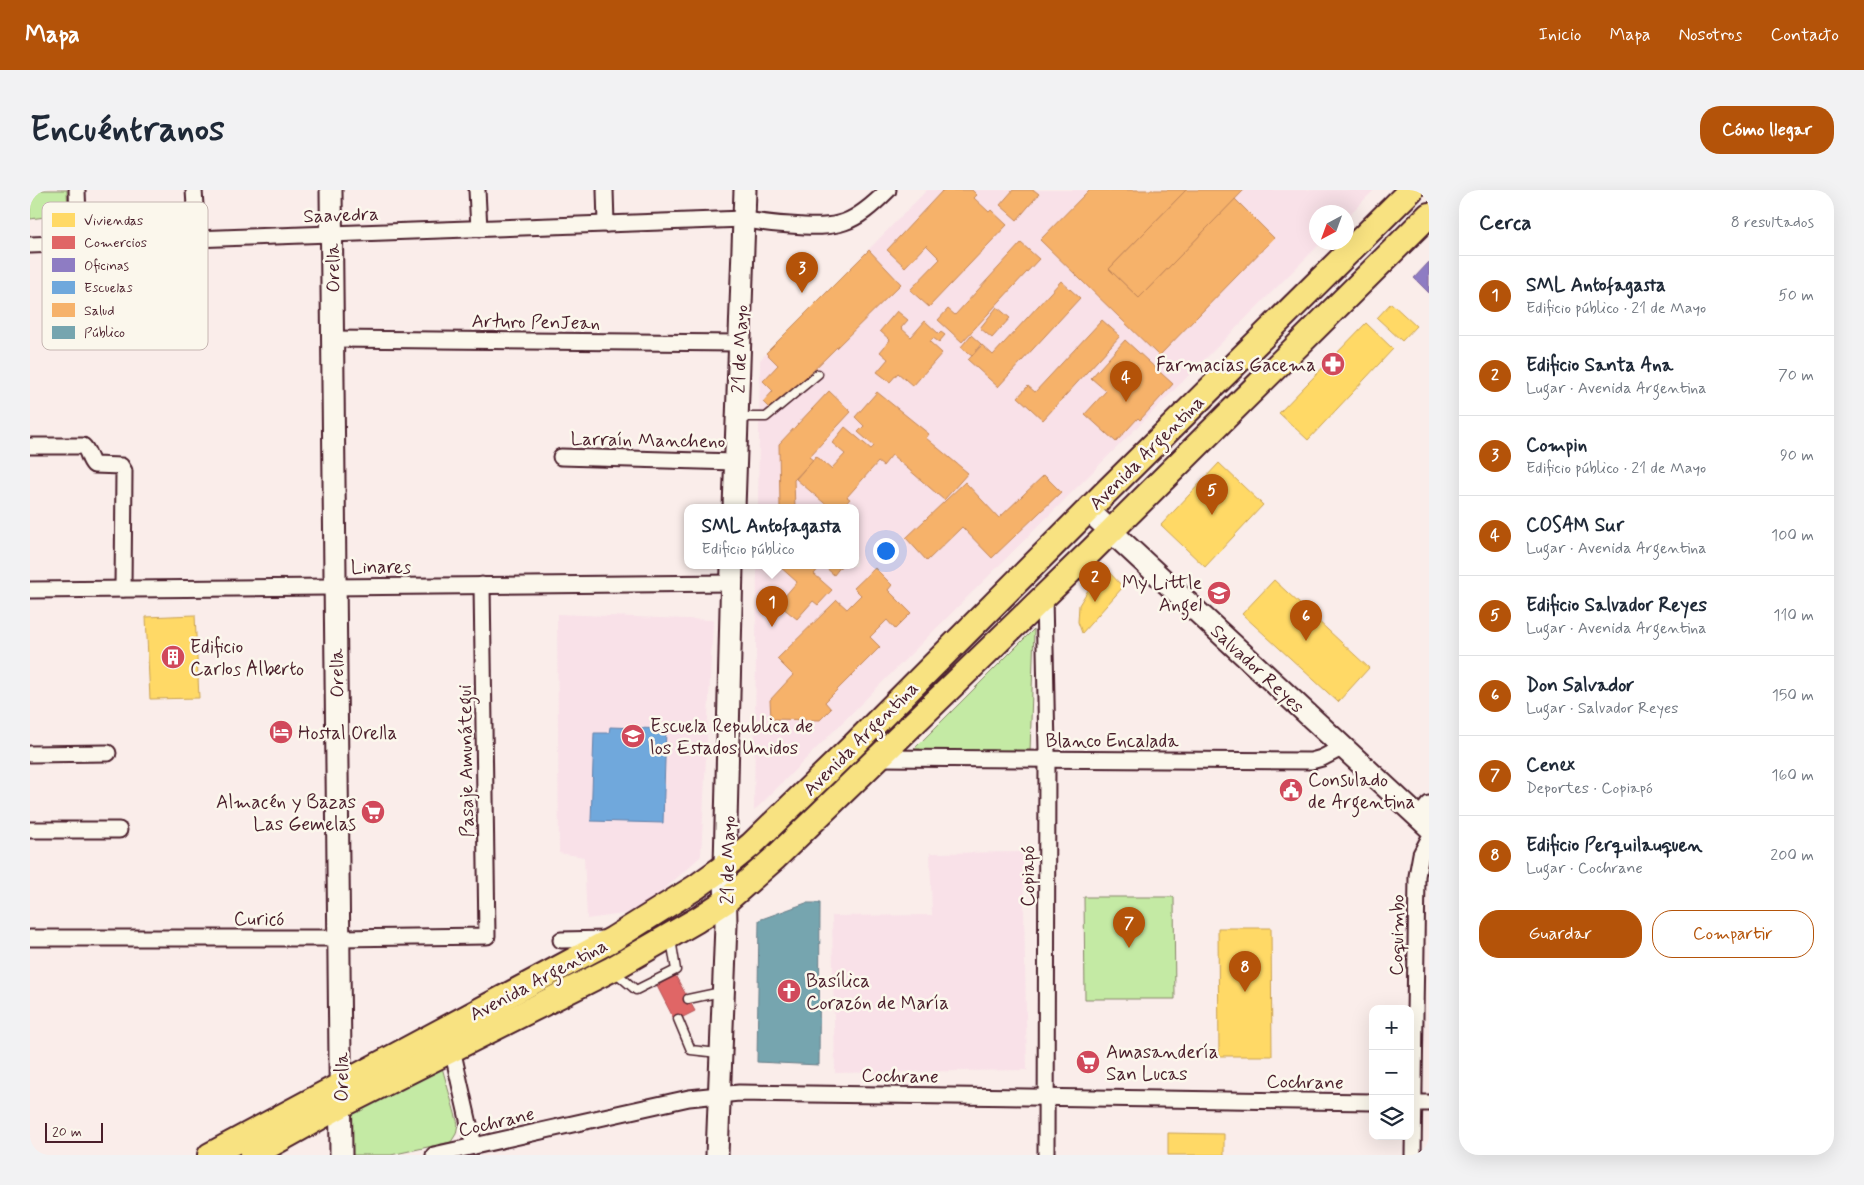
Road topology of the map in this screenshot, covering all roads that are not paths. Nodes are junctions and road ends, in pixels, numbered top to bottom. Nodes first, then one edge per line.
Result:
1 (331, 190) edge
2 (477, 190) edge
3 (605, 190) edge
4 (745, 190) edge
5 (888, 190) edge
6 (1412, 190) edge
7 (1429, 215) edge
8 (744, 219) junction
9 (606, 224) junction
10 (478, 229) junction
11 (332, 234) junction
12 (208, 239) edge
13 (333, 339) junction
14 (739, 343) junction
15 (818, 374) dead end
16 (737, 417) junction
17 (30, 446) edge
18 (561, 457) dead end
19 (734, 462) junction
20 (734, 504) edge
21 (1088, 510) junction
22 (1111, 531) junction
23 (732, 574) edge
24 (482, 585) junction
25 (336, 586) junction
26 (123, 588) junction
27 (30, 590) edge
28 (1044, 596) junction
29 (1343, 747) junction
30 (108, 753) dead end
31 (30, 754) edge
32 (878, 758) junction
33 (1047, 759) junction
34 (1425, 816) edge
35 (30, 830) edge
36 (118, 830) dead end
37 (1429, 839) edge
38 (725, 866) junction
39 (726, 901) junction
40 (487, 936) joint
41 (670, 936) junction
42 (30, 938) edge
43 (340, 938) junction
44 (613, 939) junction
45 (562, 940) dead end
46 (612, 969) junction
47 (723, 992) junction
48 (688, 999) dead end
49 (678, 1019) dead end
50 (452, 1049) junction
51 (720, 1054) junction
52 (719, 1095) junction
53 (1412, 1095) edge
54 (341, 1096) junction
55 (1047, 1097) junction
56 (1369, 1102) edge
57 (1414, 1103) edge
58 (1429, 1103) edge
59 (1412, 1140) edge
60 (474, 1146) junction
61 (210, 1155) edge
62 (252, 1155) edge
63 (341, 1155) edge
64 (434, 1155) edge
65 (717, 1155) edge
66 (1046, 1155) edge
67 (1412, 1155) edge

1 - 11 street, Orella
2 - 10 street
3 - 9 street
4 - 8 street, 21 de Mayo
5 - 8 street, Saavedra
6 - 21 main road, Avenida Argentina
7 - 22 main road, Avenida Argentina
8 - 9 street, Saavedra
8 - 14 street, 21 de Mayo
9 - 10 street, Saavedra
10 - 11 street, Saavedra
11 - 12 street, Saavedra
11 - 13 street, Orella
13 - 14 street, Arturo PenJean
13 - 25 street, Orella
14 - 16 street, 21 de Mayo
15 - 16 lane
16 - 19 street, 21 de Mayo
17 - 26 street
18 - 19 street, Larraín Mancheno
19 - 20 street, 21 de Mayo
21 - 22 street, Salvador Reyes
21 - 38 main road, Avenida Argentina
22 - 28 main road, Avenida Argentina
22 - 29 street, Salvador Reyes
23 - 24 street, Linares
23 - 38 street, 21 de Mayo
24 - 25 street, Linares
24 - 40 street, Pasaje Amunátegui
25 - 26 street, Linares
25 - 43 street, Orella
26 - 27 street, Linares
28 - 32 main road, Avenida Argentina
28 - 33 street, Copiapó
29 - 33 street, Blanco Encalada
29 - 34 street, Salvador Reyes
30 - 31 street
32 - 33 street, Blanco Encalada
32 - 39 main road, Avenida Argentina
33 - 55 street, Copiapó
35 - 36 street
37 - 53 street, Coquimbo
38 - 39 street, 21 de Mayo
38 - 44 main road, Avenida Argentina
39 - 41 main road, Avenida Argentina
39 - 47 street, 21 de Mayo
40 - 43 street, Curicó
41 - 46 main road, Avenida Argentina
41 - 46 lane
42 - 43 street, Curicó
43 - 54 street, Orella
44 - 45 street
44 - 54 main road, Avenida Argentina
46 - 50 main road, Avenida Argentina
47 - 48 lane
47 - 51 street, 21 de Mayo
49 - 51 lane
50 - 54 main road, Avenida Argentina
50 - 60 street
51 - 52 street, 21 de Mayo
52 - 55 street, Cochrane
52 - 60 street, Cochrane
52 - 65 street, 21 de Mayo
54 - 61 main road, Avenida Argentina
54 - 62 main road, Avenida Argentina
54 - 63 street, Orella
55 - 56 street, Cochrane
55 - 66 street, Copiapó
57 - 58 street
59 - 67 street, Coquimbo
60 - 64 street, Cochrane

